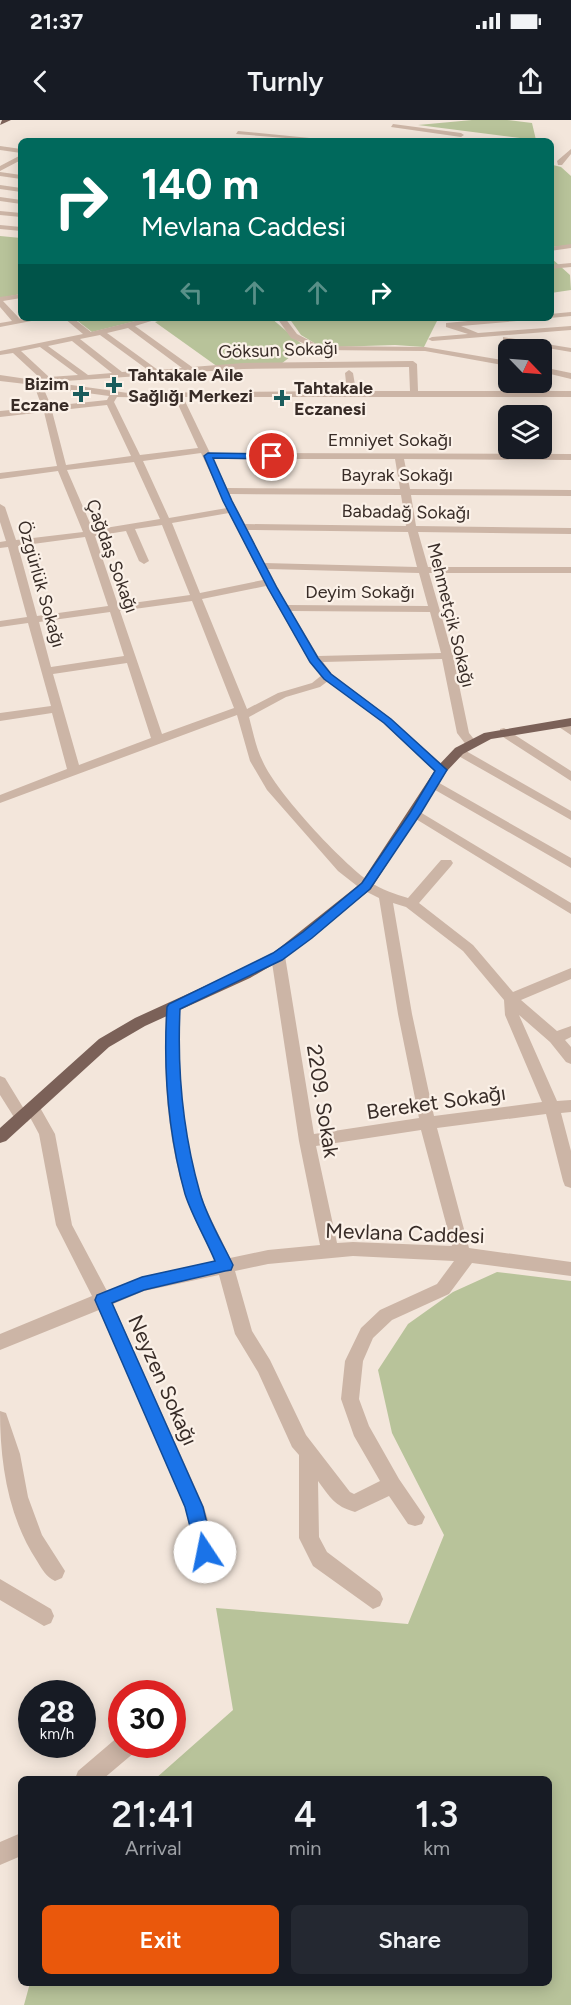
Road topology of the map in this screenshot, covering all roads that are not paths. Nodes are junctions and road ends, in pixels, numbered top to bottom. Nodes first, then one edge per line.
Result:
1 (8, 120) edge
2 (1, 121) edge
3 (244, 124) dead end
4 (393, 126) dead end
5 (238, 133) junction
6 (461, 135) dead end
7 (234, 138) edge
8 (289, 138) edge
9 (0, 148) edge
10 (18, 151) edge
11 (571, 151) edge
12 (18, 159) edge
13 (0, 161) edge
14 (11, 163) junction
15 (18, 164) edge
16 (554, 164) edge
17 (0, 171) edge
18 (18, 176) edge
19 (0, 187) edge
20 (18, 190) edge
21 (0, 199) edge
22 (18, 202) edge
23 (0, 213) edge
24 (18, 216) edge
25 (0, 226) edge
26 (18, 229) edge
27 (18, 232) edge
28 (0, 235) edge
29 (571, 246) edge
30 (554, 252) edge
31 (554, 253) edge
32 (571, 253) edge
33 (571, 265) edge
34 (554, 267) edge
35 (18, 297) edge
36 (0, 300) edge
37 (571, 314) edge
38 (554, 316) edge
39 (17, 321) joint
40 (72, 321) edge
41 (145, 321) edge
42 (283, 321) edge
43 (495, 321) edge
44 (0, 325) edge
45 (129, 325) junction
46 (449, 325) junction
47 (571, 328) edge
48 (548, 330) junction
49 (102, 333) junction
50 (90, 335) junction
51 (488, 336) junction
52 (74, 339) junction
53 (432, 339) junction
54 (505, 339) edge
55 (42, 345) junction
56 (552, 347) edge
57 (425, 350) junction
58 (570, 350) edge
59 (15, 351) junction
60 (0, 353) edge
61 (498, 362) edge
62 (192, 371) junction
63 (552, 372) edge
64 (349, 373) dead end
65 (159, 374) junction
66 (1, 375) edge
67 (122, 376) junction
68 (571, 376) edge
69 (87, 378) junction
70 (286, 379) junction
71 (42, 381) junction
72 (352, 393) junction
73 (414, 394) junction
74 (571, 394) edge
75 (178, 395) junction
76 (112, 399) junction
77 (47, 408) junction
78 (0, 414) edge
79 (206, 453) junction
80 (399, 457) junction
81 (136, 458) junction
82 (571, 458) edge
83 (62, 469) junction
84 (0, 476) edge
85 (223, 491) junction
86 (405, 492) junction
87 (571, 493) edge
88 (0, 507) edge
89 (232, 510) junction
90 (166, 521) junction
91 (129, 527) junction
92 (241, 527) junction
93 (412, 529) junction
94 (571, 531) edge
95 (89, 534) junction
96 (12, 544) junction
97 (0, 545) edge
98 (144, 561) dead end
99 (261, 566) junction
100 (423, 570) junction
101 (571, 570) edge
102 (270, 582) junction
103 (196, 597) junction
104 (114, 608) junction
105 (285, 608) junction
106 (434, 609) junction
107 (33, 620) junction
108 (0, 624) edge
109 (447, 657) junction
110 (130, 659) junction
111 (314, 660) junction
112 (47, 671) junction
113 (327, 676) junction
114 (57, 709) junction
115 (242, 712) junction
116 (0, 717) edge
117 (568, 726) edge
118 (504, 732) junction
119 (158, 740) junction
120 (471, 743) junction
121 (459, 752) junction
122 (441, 770) junction
123 (74, 771) junction
124 (571, 777) edge
125 (434, 784) junction
126 (0, 799) edge
127 (415, 813) junction
128 (571, 816) edge
129 (446, 863) dead end
130 (571, 864) edge
131 (366, 886) junction
132 (385, 896) junction
133 (411, 904) junction
134 (571, 909) edge
135 (278, 956) junction
136 (571, 973) edge
137 (511, 999) junction
138 (173, 1007) junction
139 (571, 1031) edge
140 (555, 1038) junction
141 (571, 1058) edge
142 (0, 1082) edge
143 (571, 1106) edge
144 (552, 1108) junction
145 (27, 1113) junction
146 (428, 1125) junction
147 (0, 1137) edge
148 (307, 1141) junction
149 (568, 1162) edge
150 (571, 1181) edge
151 (330, 1251) junction
152 (465, 1255) junction
153 (225, 1265) junction
154 (571, 1269) edge
155 (103, 1300) junction
156 (0, 1342) edge
157 (0, 1419) edge
158 (308, 1452) junction
159 (392, 1485) junction
160 (415, 1517) dead end
161 (55, 1571) dead end
162 (205, 1573) dead end
163 (0, 1589) edge
164 (373, 1599) dead end
165 (44, 1616) dead end
166 (111, 1758) edge
167 (90, 1776) edge
168 (18, 1845) edge
169 (0, 1854) edge

1 - 2 main road
3 - 5 street
4 - 6 street
5 - 7 street
5 - 8 street
9 - 10 street
11 - 16 street
12 - 14 street
13 - 14 street
14 - 15 street
14 - 17 street
17 - 18 street
19 - 20 street
21 - 22 street
23 - 24 street
25 - 26 street
27 - 28 street
29 - 30 street
31 - 32 street
33 - 34 street
35 - 36 street
36 - 39 street
37 - 38 street
39 - 44 street
40 - 50 street
41 - 45 street
42 - 57 street
43 - 46 street
45 - 49 street
45 - 62 street
46 - 51 street
46 - 53 street
47 - 48 street
48 - 51 street
48 - 58 street
49 - 50 street
49 - 65 street
50 - 52 street
51 - 53 street
51 - 54 street
52 - 55 street
52 - 67 street
53 - 57 street
55 - 59 street
55 - 69 street
56 - 58 street
57 - 61 street
59 - 60 street
59 - 71 street
62 - 65 street, Göksun Sokağı
62 - 70 street, Göksun Sokağı
63 - 68 street
64 - 72 street
65 - 67 street, Göksun Sokağı
66 - 71 street
67 - 69 street, Göksun Sokağı
69 - 71 street, Göksun Sokağı
70 - 72 street
70 - 73 street, Göksun Sokağı
70 - 75 street
71 - 76 street
71 - 77 street, Çağdaş Sokağı
72 - 73 street
73 - 74 street
75 - 76 street
75 - 79 street
76 - 77 street
76 - 81 street
77 - 78 street
77 - 83 street, Çağdaş Sokağı
79 - 80 street, Emniyet Sokağı
79 - 81 street, Emniyet Sokağı
79 - 85 street
80 - 82 street, Emniyet Sokağı
80 - 86 street, Mehmetçik Sokağı
81 - 83 street, Emniyet Sokağı
81 - 90 street
83 - 84 street, Emniyet Sokağı
83 - 95 street, Çağdaş Sokağı
85 - 86 street, Bayrak Sokağı
85 - 89 street
86 - 87 street, Bayrak Sokağı
86 - 93 street, Mehmetçik Sokağı
88 - 96 street, Özgürlük Sokağı
89 - 90 street
89 - 92 street
90 - 91 street
90 - 103 street
91 - 95 street
91 - 98 street
92 - 93 street, Babadağ Sokağı
92 - 99 street
93 - 94 street, Babadağ Sokağı
93 - 100 street, Mehmetçik Sokağı
95 - 96 street
95 - 104 street, Çağdaş Sokağı
96 - 97 street
96 - 107 street, Özgürlük Sokağı
99 - 100 street
99 - 102 street
100 - 101 street
100 - 106 street, Mehmetçik Sokağı
102 - 103 street
102 - 105 street
103 - 104 street
103 - 115 street
104 - 107 street
104 - 110 street, Çağdaş Sokağı
105 - 106 street, Deyim Sokağı
105 - 111 street
106 - 109 street, Mehmetçik Sokağı
107 - 108 street
107 - 112 street, Özgürlük Sokağı
109 - 111 street
109 - 120 street, Mehmetçik Sokağı
110 - 112 street, Özgürlük Sokağı
110 - 119 street, Çağdaş Sokağı
111 - 113 street
112 - 114 street, Özgürlük Sokağı
113 - 115 street
113 - 122 street
114 - 116 street
114 - 123 street, Özgürlük Sokağı
115 - 119 street
115 - 131 street
117 - 118 main road
118 - 120 main road
118 - 124 street
119 - 123 street
120 - 121 main road
121 - 122 main road
121 - 128 street
122 - 125 main road
123 - 126 street
125 - 127 main road
125 - 130 street
127 - 131 main road
127 - 134 street
129 - 133 street
131 - 132 street
131 - 135 main road
132 - 133 street
132 - 146 street
133 - 137 street
135 - 138 main road
135 - 148 street, 2209. Sokak
136 - 137 street
137 - 140 street
137 - 144 street
138 - 145 main road
138 - 153 street
139 - 140 street
140 - 141 street
142 - 145 street, Neyzen Sokağı
143 - 144 street, Bereket Sokağı
144 - 146 street, Bereket Sokağı
144 - 149 street
145 - 147 main road
145 - 155 street, Neyzen Sokağı
146 - 148 street, Bereket Sokağı
146 - 152 street
148 - 151 street, 2209. Sokak
149 - 150 street
151 - 152 street, Mevlana Caddesi
151 - 153 street, Mevlana Caddesi
152 - 154 street, Mevlana Caddesi
152 - 159 street
153 - 155 street, Mevlana Caddesi
153 - 158 street
155 - 156 street, Mevlana Caddesi
155 - 162 street, Neyzen Sokağı
157 - 161 street
158 - 159 street
158 - 164 street
159 - 160 street
163 - 165 street
166 - 167 street
168 - 169 street

